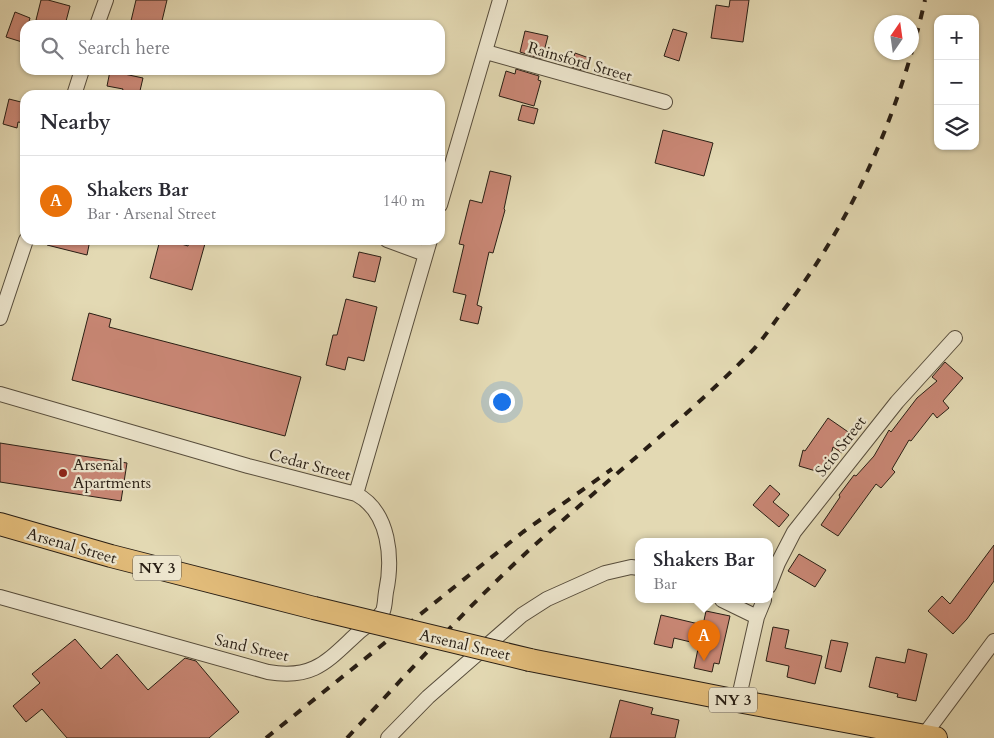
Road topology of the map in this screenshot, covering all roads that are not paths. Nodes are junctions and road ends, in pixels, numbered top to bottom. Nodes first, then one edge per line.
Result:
1 (106, 0) edge
2 (500, 0) edge
3 (99, 20) edge
4 (486, 52) junction
5 (80, 75) edge
6 (76, 90) edge
7 (665, 102) dead end
8 (445, 188) edge
9 (24, 245) edge
10 (401, 245) edge
11 (428, 245) edge
12 (425, 254) junction
13 (0, 318) edge
14 (955, 338) dead end
15 (0, 394) edge
16 (356, 494) junction
17 (0, 524) edge
18 (635, 568) edge
19 (773, 576) edge
20 (0, 597) edge
21 (728, 603) edge
22 (763, 603) edge
23 (757, 617) junction
24 (994, 642) edge
25 (738, 702) junction
26 (927, 737) edge
27 (388, 738) edge

1 - 3 street
2 - 4 street
4 - 7 street, Rainsford Street
4 - 8 street
5 - 6 street
9 - 13 street
10 - 12 street
11 - 12 street, Cedar Street
12 - 16 street, Cedar Street
14 - 19 street, Scio Street
15 - 16 street, Cedar Street
16 - 20 street, Sand Street
17 - 25 highway, Arsenal Street / NY 3, bridge
18 - 27 street
21 - 23 street
22 - 23 street
23 - 25 street
24 - 26 street
25 - 26 highway, Arsenal Street / NY 3

